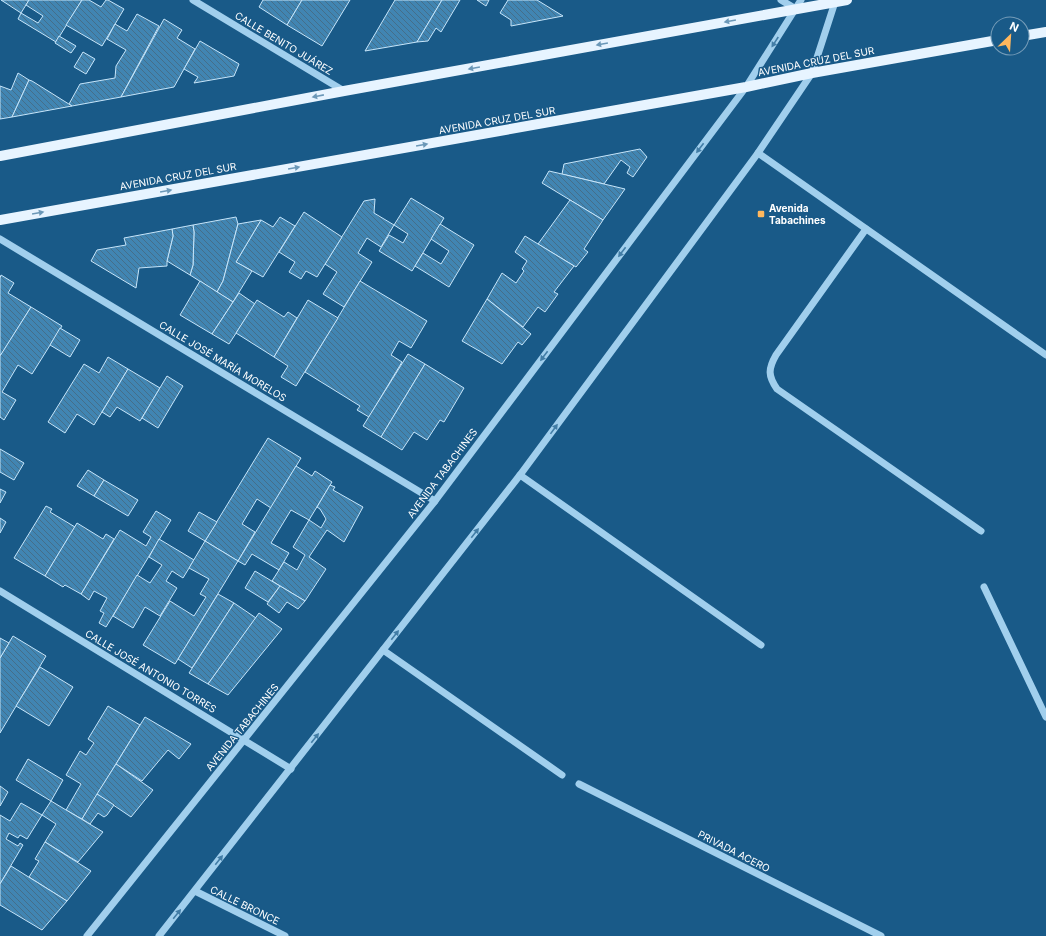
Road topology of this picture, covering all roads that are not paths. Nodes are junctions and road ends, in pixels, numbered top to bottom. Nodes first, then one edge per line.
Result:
1 (193, 0) edge
2 (781, 0) edge
3 (801, 0) edge
4 (847, 0) edge
5 (835, 1) edge
6 (796, 9) junction
7 (1046, 32) edge
8 (1030, 35) edge
9 (990, 41) edge
10 (812, 73) junction
11 (746, 88) junction
12 (344, 91) junction
13 (758, 153) junction
14 (0, 156) edge
15 (0, 220) edge
16 (866, 229) junction
17 (0, 239) edge
18 (1046, 355) edge
19 (520, 474) junction
20 (435, 501) junction
21 (981, 531) dead end
22 (984, 587) dead end
23 (0, 591) edge
24 (761, 645) dead end
25 (383, 650) junction
26 (1046, 717) edge
27 (244, 740) junction
28 (291, 768) junction
29 (562, 775) dead end
30 (579, 784) dead end
31 (195, 891) junction
32 (87, 936) edge
33 (159, 936) edge
34 (285, 936) edge
35 (881, 936) edge

1 - 12 street, CALLE BENITO JUÁREZ
2 - 6 street
3 - 6 street, AVENIDA TABACHINES
4 - 5 main road
5 - 6 main road
5 - 10 street
6 -> 11 street, AVENIDA TABACHINES
6 -> 12 main road
7 - 8 main road
9 - 10 main road, AVENIDA CRUZ DEL SUR
10 - 11 main road, AVENIDA CRUZ DEL SUR
10 - 13 street
15 -> 11 main road, AVENIDA CRUZ DEL SUR
11 -> 20 street, AVENIDA TABACHINES
12 -> 14 main road
13 - 16 street
19 -> 13 street
16 - 18 street
16 - 21 street
17 - 20 street, CALLE JOSÉ MARÍA MORELOS
19 - 24 street
25 -> 19 street
20 - 27 street, AVENIDA TABACHINES
22 - 26 street
23 - 27 street, CALLE JOSÉ ANTONIO TORRES
28 -> 25 street
25 - 29 street
27 - 28 street, CALLE JOSÉ ANTONIO TORRES
27 - 32 street, AVENIDA TABACHINES
31 -> 28 street
30 - 35 street, PRIVADA ACERO
33 -> 31 street
31 - 34 street, CALLE BRONCE

